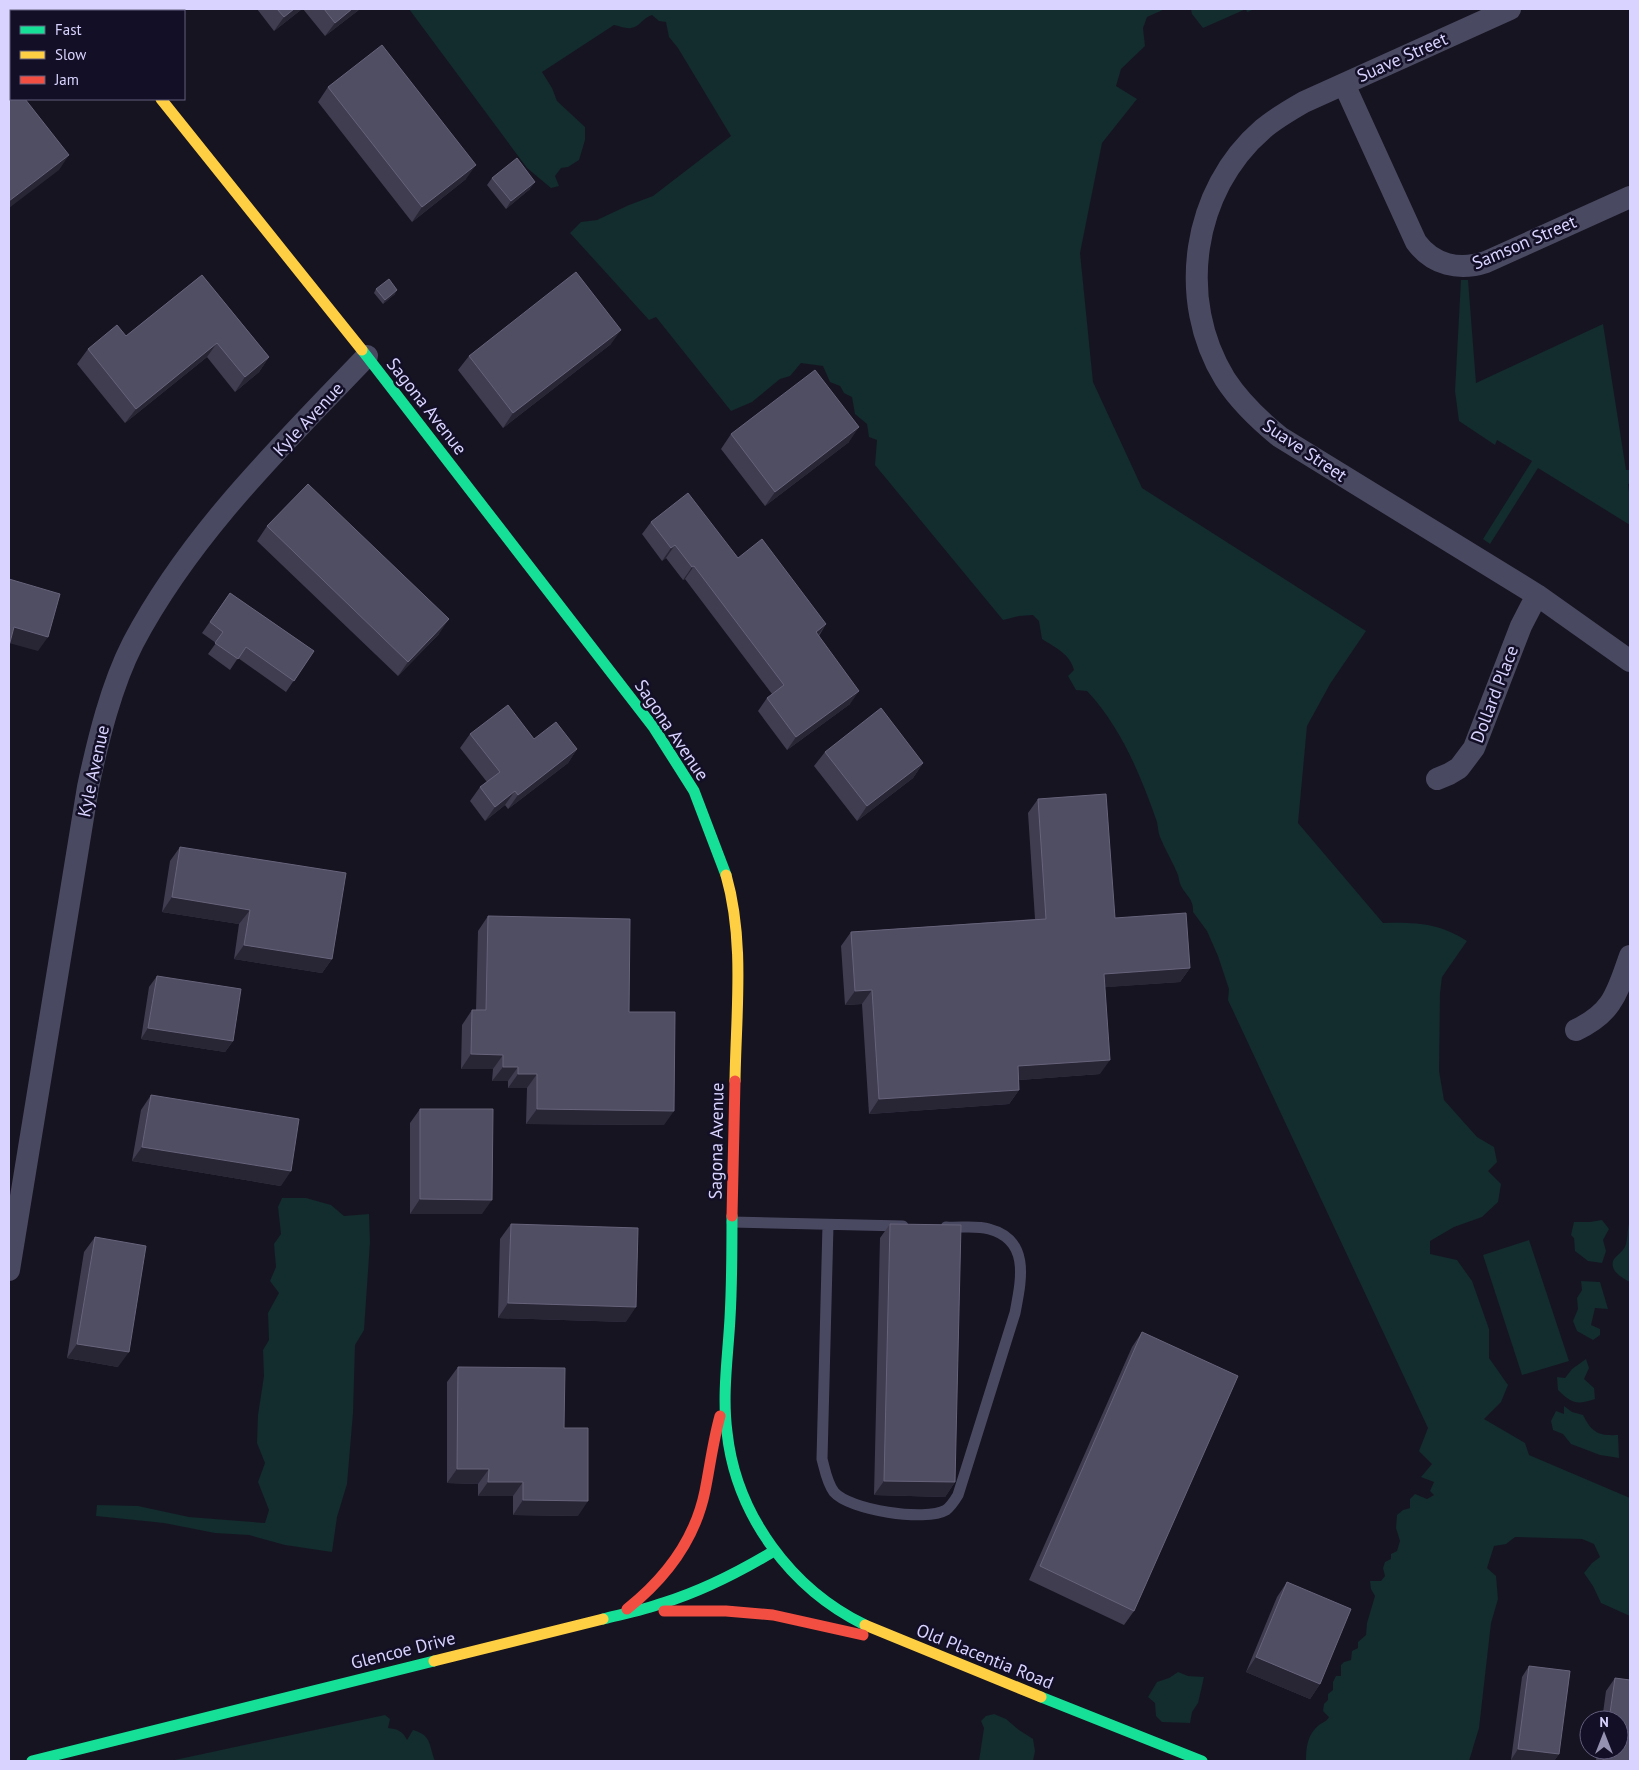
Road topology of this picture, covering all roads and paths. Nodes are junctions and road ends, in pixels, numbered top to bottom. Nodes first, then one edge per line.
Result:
1 (1510, 9) edge
2 (1344, 84) junction
3 (162, 100) edge
4 (1630, 196) edge
5 (367, 356) junction
6 (1536, 596) junction
7 (1630, 661) edge
8 (1437, 779) dead end
9 (1630, 956) edge
10 (1576, 1030) dead end
11 (732, 1222) junction
12 (828, 1224) junction
13 (912, 1226) edge
14 (931, 1227) edge
15 (9, 1270) edge
16 (725, 1404) junction
17 (774, 1551) junction
18 (620, 1615) junction
19 (899, 1640) junction
20 (32, 1761) edge
21 (1202, 1761) edge

1 - 2 street, Suave Street
2 - 4 street, Samson Street
2 - 6 street, Suave Street
3 - 5 main road, Sagona Avenue
5 - 11 main road, Sagona Avenue
5 - 15 street, Kyle Avenue
6 - 7 street, Suave Street
6 - 8 street, Dollard Place
9 - 10 street
11 - 12 lane
11 - 16 main road, Sagona Avenue
12 - 13 lane
12 - 14 lane
16 - 17 main road, Sagona Avenue
16 - 18 main road
17 - 18 main road, Glencoe Drive
17 - 19 main road, Old Placentia Road
18 - 19 main road
18 - 20 main road, Glencoe Drive
19 - 21 main road, Old Placentia Road

